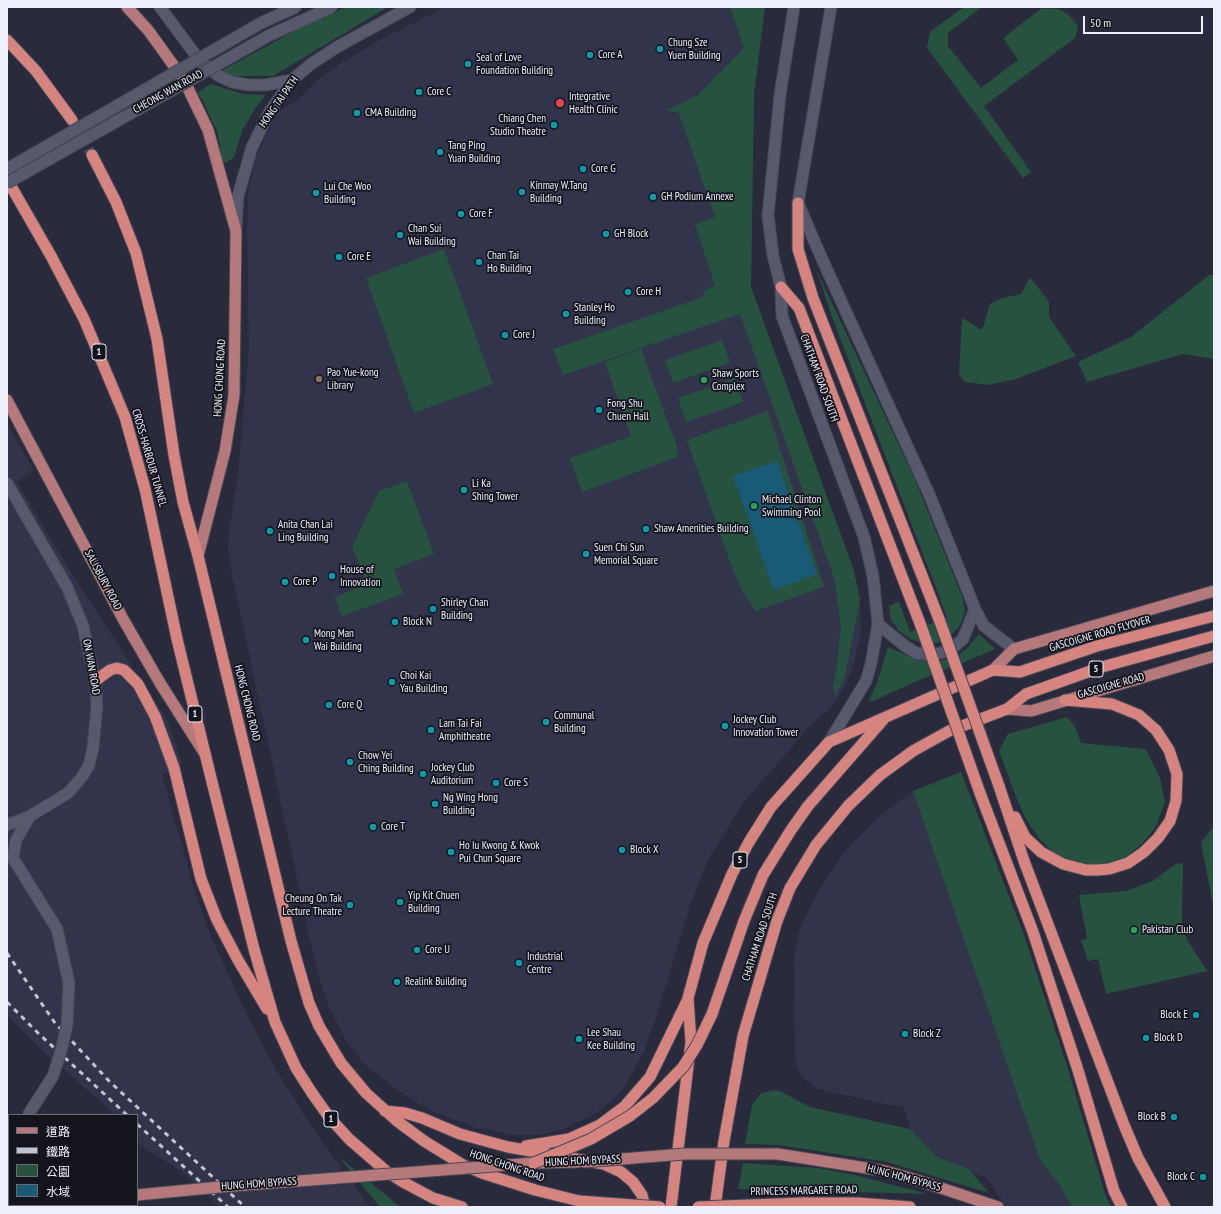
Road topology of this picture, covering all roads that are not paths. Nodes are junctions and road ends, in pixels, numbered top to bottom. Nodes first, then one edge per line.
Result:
1 (127, 7) edge
2 (160, 7) edge
3 (296, 7) edge
4 (332, 7) edge
5 (410, 7) edge
6 (794, 7) edge
7 (831, 7) edge
8 (7, 40) edge
9 (292, 80) junction
10 (72, 120) tunnel mouth
11 (92, 155) tunnel mouth
12 (7, 169) edge
13 (9, 185) edge
14 (798, 203) junction
15 (236, 231) junction
16 (781, 287) junction
17 (7, 400) edge
18 (7, 483) edge
19 (198, 556) junction
20 (1214, 591) edge
21 (975, 609) junction
22 (1214, 616) edge
23 (878, 624) junction
24 (1214, 636) edge
25 (1014, 649) junction
26 (1214, 656) edge
27 (993, 670) junction
28 (95, 681) junction
29 (1065, 700) junction
30 (1007, 709) junction
31 (885, 717) junction
32 (829, 742) junction
33 (206, 755) junction
34 (998, 786) junction
35 (30, 816) junction
36 (7, 825) edge
37 (10, 857) edge
38 (688, 998) junction
39 (275, 1022) junction
40 (384, 1111) junction
41 (29, 1114) edge
42 (508, 1148) junction
43 (534, 1163) junction
44 (418, 1191) junction
45 (138, 1195) edge
46 (436, 1207) edge
47 (462, 1207) edge
48 (645, 1207) edge
49 (660, 1207) edge
50 (671, 1207) edge
51 (698, 1207) edge
52 (715, 1207) edge
53 (910, 1207) edge
54 (998, 1207) edge
55 (1122, 1207) edge
56 (1165, 1207) edge

1 - 15 main road, HONG CHONG ROAD
2 - 9 main road
3 - 12 main road, CHEONG WAN ROAD, bridge
4 - 13 main road, CHEONG WAN ROAD, bridge
5 - 9 main road, HONG TAI PATH
6 - 16 main road, CHATHAM ROAD SOUTH
7 - 14 main road
8 - 10 highway
9 - 15 main road, HONG TAI PATH
11 - 19 highway, CROSS-HARBOUR TUNNEL
13 - 33 highway, CROSS-HARBOUR TUNNEL / 1
14 - 21 main road
14 - 34 highway, bridge
15 - 19 main road, HONG CHONG ROAD
16 - 23 main road, CHATHAM ROAD SOUTH
16 - 55 highway, bridge
17 - 33 main road, SALISBURY ROAD
18 - 28 main road, ON WAN ROAD
19 - 40 highway, HONG CHONG ROAD
20 - 25 main road
21 - 23 main road
21 - 25 main road
22 - 27 highway, GASCOIGNE ROAD FLYOVER / 5
23 - 32 main road, CHATHAM ROAD SOUTH
24 - 30 highway, 5
25 - 27 main road
26 - 29 main road, GASCOIGNE ROAD
27 - 31 highway, CHATHAM ROAD SOUTH / 5
28 - 35 main road, ON WAN ROAD
28 - 39 highway
29 - 30 main road, GASCOIGNE ROAD
29 - 34 highway
30 - 52 highway, CHATHAM ROAD SOUTH / 5
31 - 32 highway, CHATHAM ROAD SOUTH / 5
31 - 43 highway, bridge
32 - 38 highway, CHATHAM ROAD SOUTH / 5
33 - 39 highway, 1
34 - 56 highway
35 - 36 main road, ON WAN ROAD
35 - 37 main road
37 - 41 main road, bridge
38 - 42 highway
38 - 50 highway, CHATHAM ROAD SOUTH / 5
39 - 44 highway, 1
40 - 42 highway
40 - 49 highway, HONG CHONG ROAD, bridge
42 - 48 highway
43 - 45 main road, HUNG HOM BYPASS, bridge
43 - 54 main road, HUNG HOM BYPASS, bridge
44 - 46 highway
44 - 47 highway, 1
51 - 53 highway, PRINCESS MARGARET ROAD, bridge

